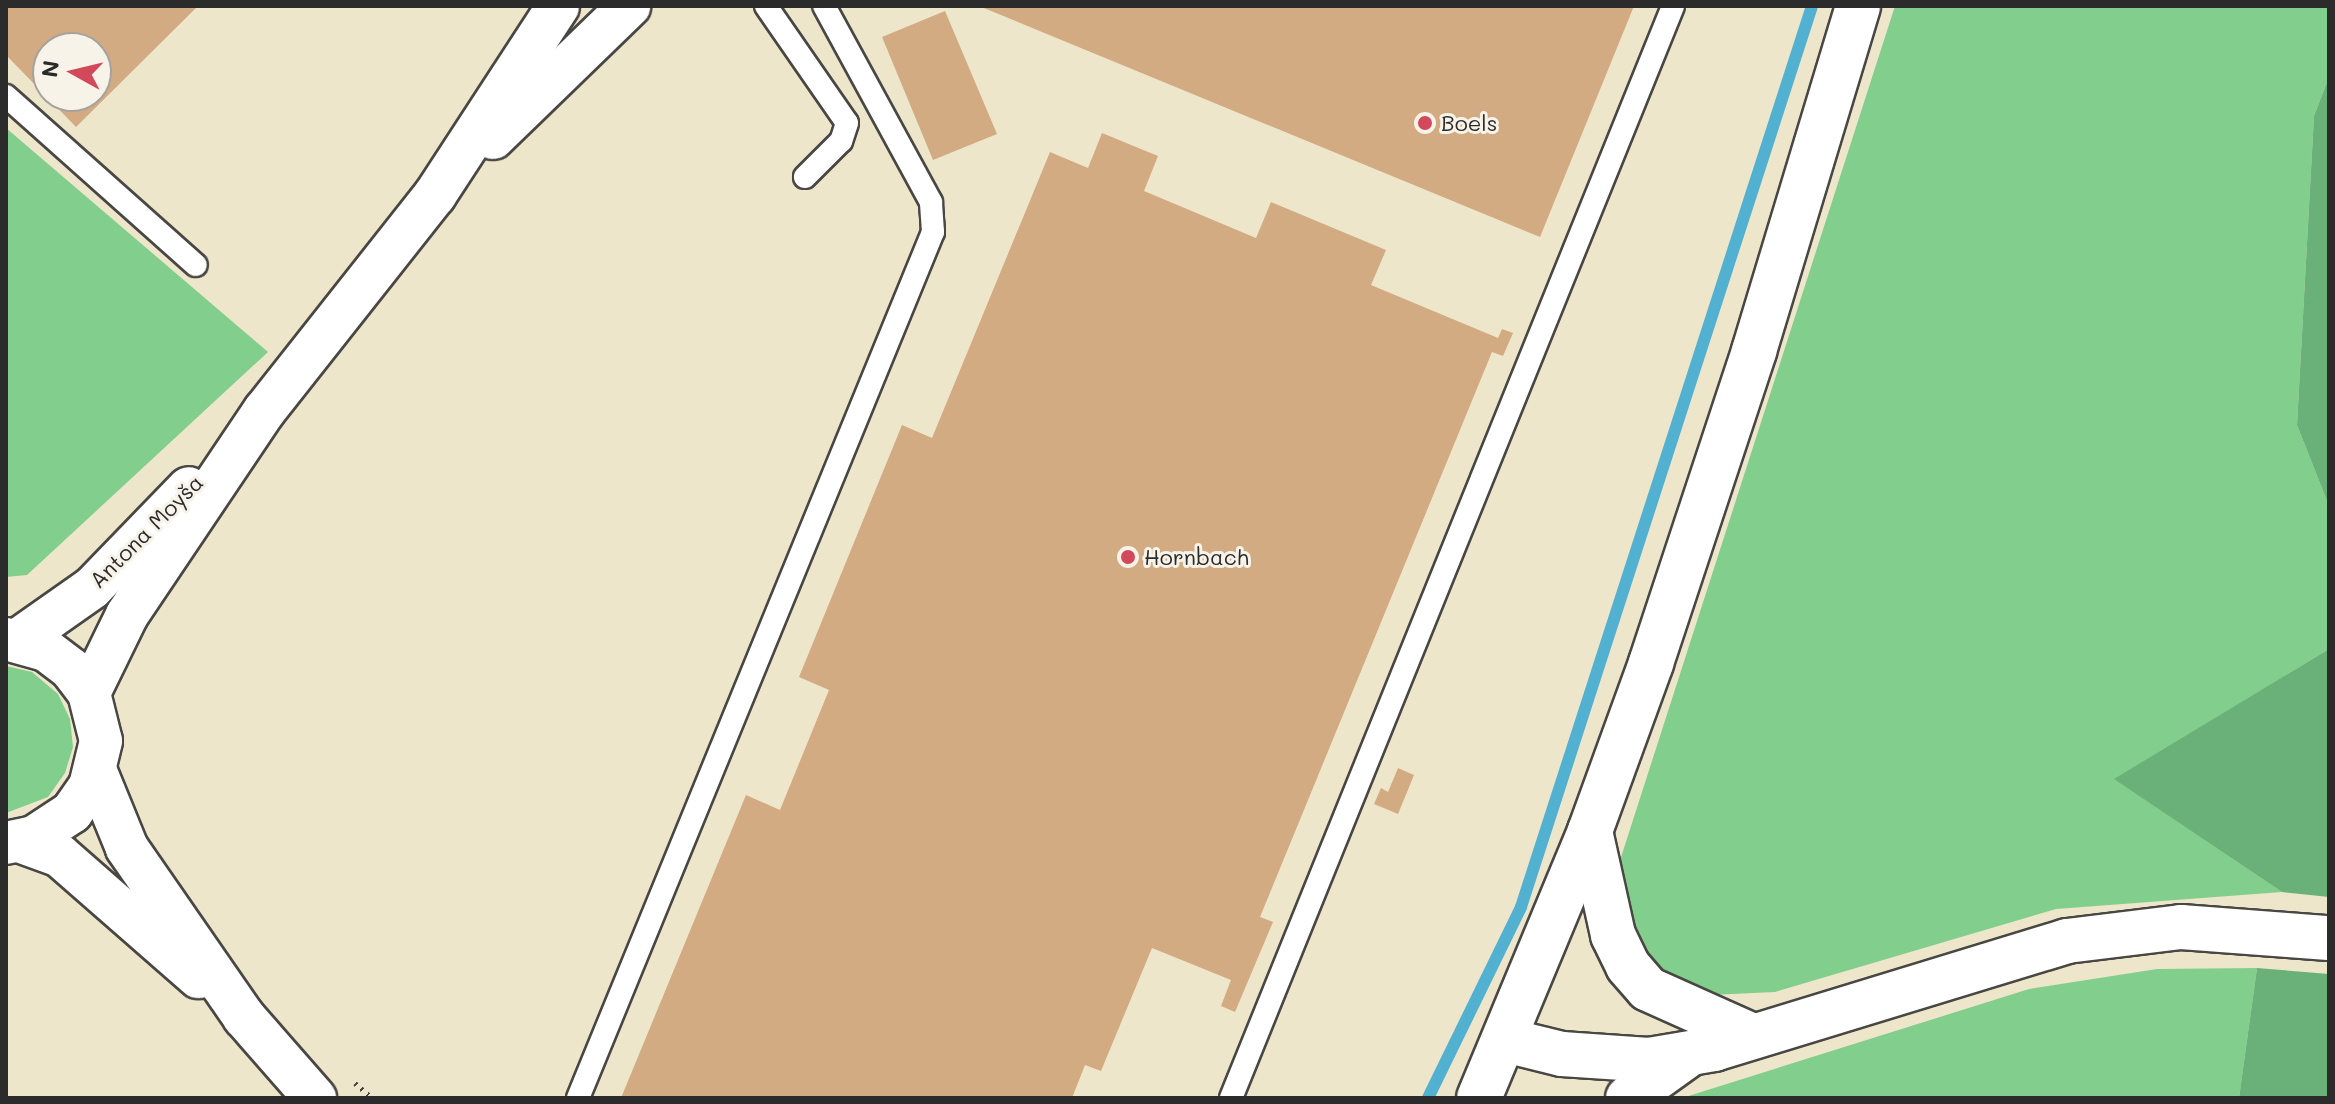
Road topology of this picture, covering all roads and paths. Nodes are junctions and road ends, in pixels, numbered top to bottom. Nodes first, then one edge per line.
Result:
1 (558, 6) edge
2 (629, 6) edge
3 (766, 6) edge
4 (824, 6) edge
5 (1673, 6) edge
6 (1858, 6) edge
7 (6, 96) edge
8 (805, 177) dead end
9 (435, 195) junction
10 (196, 265) dead end
11 (265, 410) junction
12 (12, 639) edge
13 (89, 693) junction
14 (96, 772) junction
15 (1590, 831) junction
16 (12, 842) edge
17 (2329, 938) edge
18 (244, 1017) junction
19 (1753, 1036) junction
20 (1505, 1040) junction
21 (1688, 1055) junction
22 (332, 1088) edge
23 (372, 1098) edge
24 (578, 1098) edge
25 (1231, 1098) edge
26 (1479, 1098) edge
27 (1628, 1098) edge

1 - 9 street, Antona Moyša
2 - 9 street, Antona Moyša
3 - 8 lane
4 - 24 lane
5 - 25 lane
6 - 15 street
7 - 10 lane
9 - 11 street, Antona Moyša
11 - 12 street, Antona Moyša
11 - 13 street, Antona Moyša
12 - 13 street
13 - 14 street
14 - 16 street
14 - 18 street
15 - 19 street
15 - 20 street
16 - 18 street
17 - 19 street
18 - 22 street
19 - 21 street
20 - 21 street
20 - 26 street
21 - 27 street
22 - 23 path

